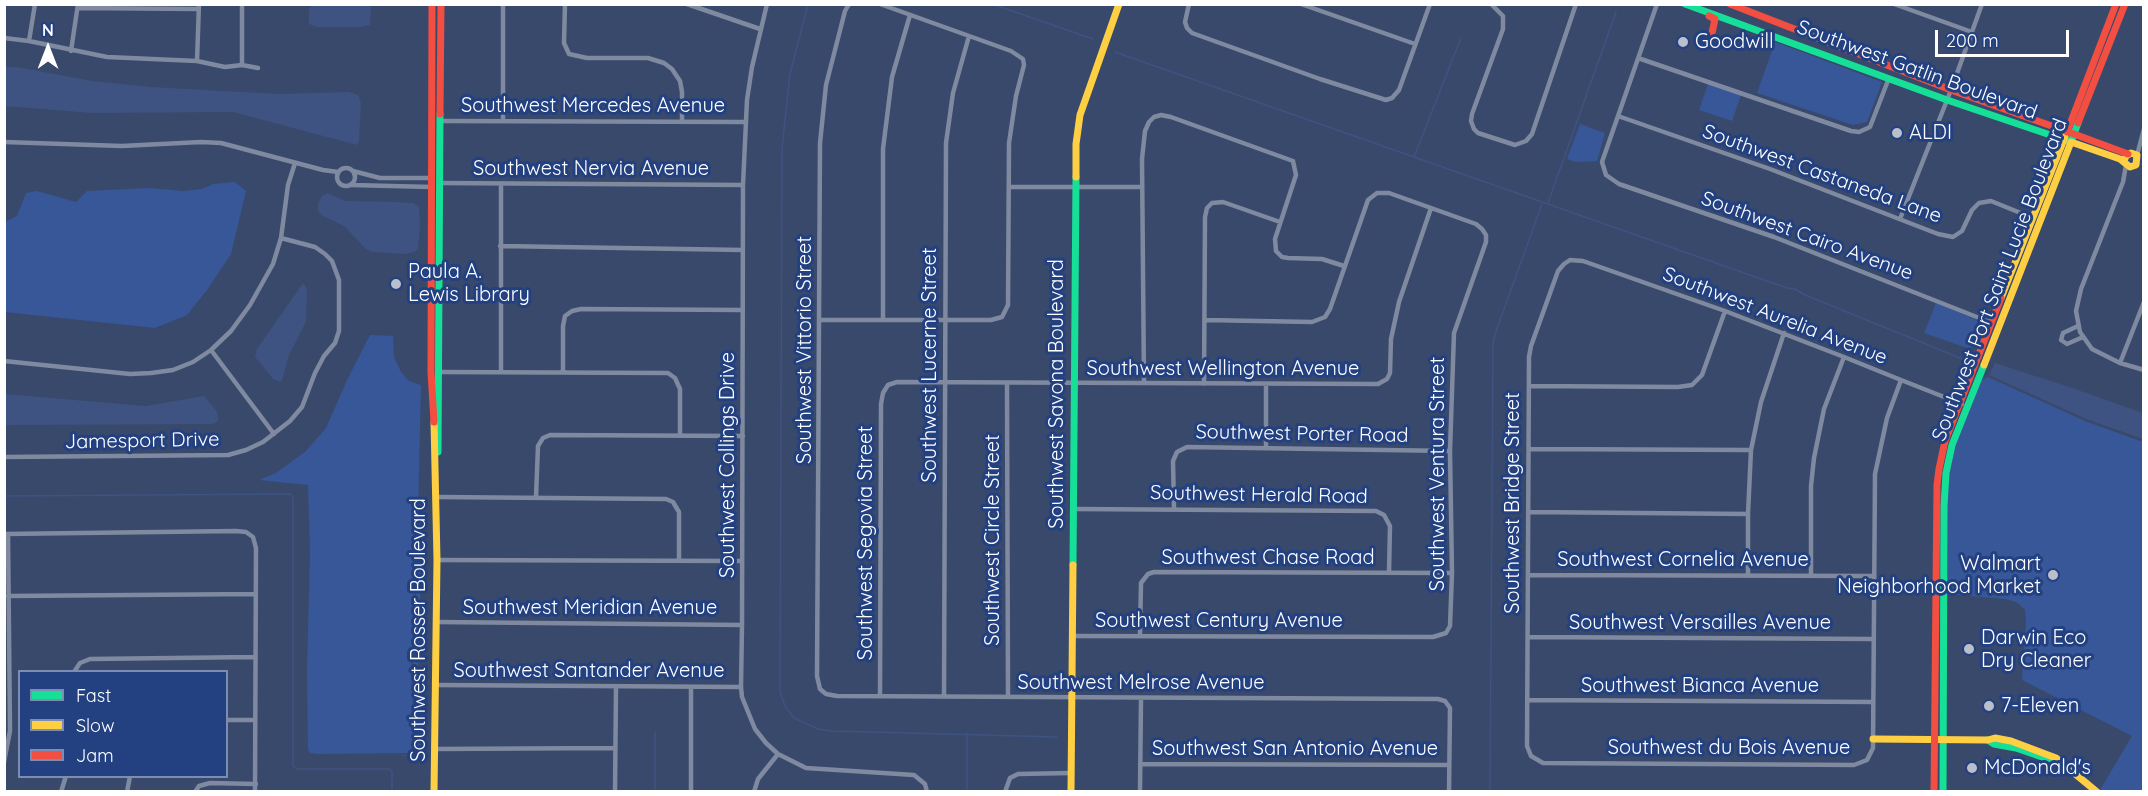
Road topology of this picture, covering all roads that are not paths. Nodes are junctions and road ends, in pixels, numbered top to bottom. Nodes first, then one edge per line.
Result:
1 (34, 4) edge
2 (242, 4) edge
3 (432, 4) edge
4 (441, 4) edge
5 (504, 4) edge
6 (565, 4) edge
7 (687, 4) edge
8 (767, 4) edge
9 (849, 4) edge
10 (880, 4) edge
11 (1119, 4) edge
12 (1189, 4) edge
13 (1301, 4) edge
14 (1430, 4) edge
15 (1491, 4) edge
16 (1576, 4) edge
17 (1657, 4) edge
18 (1680, 4) edge
19 (1685, 4) edge
20 (1731, 4) edge
21 (1894, 4) edge
22 (1982, 4) edge
23 (2116, 4) edge
24 (2125, 4) edge
25 (78, 6) edge
26 (199, 7) edge
27 (910, 15) junction
28 (1724, 19) junction
29 (760, 29) junction
30 (1972, 32) junction
31 (969, 36) junction
32 (4, 38) edge
33 (29, 40) junction
34 (1415, 44) junction
35 (71, 51) junction
36 (1638, 58) junction
37 (197, 61) junction
38 (242, 65) junction
39 (258, 68) dead end
40 (1889, 78) junction
41 (1951, 90) junction
42 (1947, 100) junction
43 (1618, 116) junction
44 (503, 120) junction
45 (440, 121) junction
46 (682, 121) junction
47 (745, 122) junction
48 (2143, 131) edge
49 (2069, 137) junction
50 (4, 142) edge
51 (2134, 161) edge
52 (296, 163) junction
53 (354, 171) junction
54 (338, 175) junction
55 (432, 178) junction
56 (440, 183) junction
57 (501, 184) junction
58 (351, 185) junction
59 (743, 185) junction
60 (432, 187) junction
61 (1009, 187) junction
62 (1075, 187) junction
63 (1142, 187) junction
64 (1431, 208) junction
65 (2033, 218) junction
66 (1899, 219) junction
67 (1280, 222) junction
68 (281, 238) junction
69 (500, 246) junction
70 (743, 249) junction
71 (1570, 260) joint
72 (1344, 266) junction
73 (2144, 302) edge
74 (743, 310) junction
75 (1725, 310) junction
76 (820, 320) junction
77 (884, 320) junction
78 (945, 320) junction
79 (1205, 320) junction
80 (1996, 324) junction
81 (2078, 326) junction
82 (1784, 333) junction
83 (2083, 337) junction
84 (211, 351) junction
85 (1844, 357) junction
86 (4, 361) edge
87 (2120, 363) junction
88 (2144, 370) edge
89 (501, 371) junction
90 (439, 372) junction
91 (562, 372) junction
92 (1901, 380) junction
93 (945, 383) junction
94 (1144, 383) junction
95 (1008, 384) junction
96 (1074, 384) junction
97 (1204, 384) junction
98 (1266, 384) junction
99 (1529, 386) junction
100 (884, 390) joint
101 (1963, 405) junction
102 (274, 434) junction
103 (680, 435) junction
104 (743, 436) junction
105 (1266, 447) junction
106 (1528, 449) junction
107 (1751, 450) junction
108 (1450, 451) junction
109 (4, 457) edge
110 (436, 469) junction
111 (437, 497) junction
112 (537, 498) junction
113 (1072, 509) junction
114 (1174, 509) junction
115 (1528, 512) junction
116 (1748, 514) junction
117 (6, 534) edge
118 (437, 560) junction
119 (679, 561) junction
120 (742, 561) junction
121 (1389, 573) junction
122 (1452, 573) junction
123 (1528, 575) junction
124 (1748, 575) junction
125 (1811, 576) junction
126 (1874, 576) junction
127 (256, 594) junction
128 (1936, 594) junction
129 (8, 596) junction
130 (1944, 609) junction
131 (437, 622) junction
132 (742, 625) junction
133 (1140, 635) junction
134 (1072, 636) junction
135 (1365, 636) joint
136 (1527, 637) junction
137 (1873, 639) junction
138 (255, 657) junction
139 (75, 670) edge
140 (436, 686) junction
141 (616, 687) junction
142 (691, 687) junction
143 (741, 687) junction
144 (829, 695) joint
145 (880, 696) junction
146 (944, 697) junction
147 (1008, 697) junction
148 (1141, 698) junction
149 (1073, 699) junction
150 (1527, 700) junction
151 (1873, 702) junction
152 (228, 720) edge
153 (255, 720) junction
154 (1873, 739) junction
155 (1939, 739) junction
156 (615, 748) junction
157 (436, 749) junction
158 (778, 754) junction
159 (1531, 756) joint
160 (4, 762) edge
161 (1140, 764) junction
162 (1449, 765) junction
163 (1071, 773) junction
164 (256, 784) junction
165 (195, 792) edge
166 (255, 792) edge
167 (434, 792) edge
168 (615, 792) edge
169 (691, 792) edge
170 (754, 792) edge
171 (927, 792) edge
172 (1005, 792) edge
173 (1071, 792) edge
174 (1140, 792) edge
175 (1449, 792) edge
176 (1934, 792) edge
177 (1943, 792) edge
178 (2097, 792) edge

1 - 33 street
2 - 38 street
3 - 55 main road, Southwest Rosser Boulevard
4 - 45 main road, Southwest Rosser Boulevard
5 - 44 street
6 - 46 street
7 - 29 street
8 - 29 street, Southwest Collings Drive
9 - 76 street, Southwest Vittorio Street
10 - 27 street
11 - 62 main road, Southwest Savona Boulevard
12 - 34 street
13 - 34 street
14 - 34 street
15 - 16 street
17 - 36 street
18 - 28 main road
19 - 28 main road, Southwest Gatlin Boulevard
20 - 41 main road, Southwest Gatlin Boulevard
21 - 30 street
22 - 30 street
23 - 49 main road, Southwest Port Saint Lucie Boulevard
24 - 49 main road, Southwest Port Saint Lucie Boulevard
25 - 26 street
25 - 35 street
26 - 37 street
27 - 31 street
27 - 77 street
28 - 40 main road, Southwest Gatlin Boulevard
29 - 47 street, Southwest Collings Drive
30 - 41 street
31 - 61 street
31 - 78 street, Southwest Lucerne Street
32 - 33 street
33 - 35 street
35 - 37 street
36 - 40 street
36 - 43 street
37 - 38 street
38 - 39 street
40 - 42 main road, Southwest Gatlin Boulevard
41 - 42 street
41 - 49 main road, Southwest Gatlin Boulevard
42 - 49 main road, Southwest Gatlin Boulevard
42 - 66 street
43 - 66 street, Southwest Castaneda Lane
43 - 80 street, Southwest Cairo Avenue
44 - 45 street, Southwest Mercedes Avenue
44 - 46 street, Southwest Mercedes Avenue
45 - 56 main road, Southwest Rosser Boulevard
46 - 47 street, Southwest Mercedes Avenue
47 - 59 street, Southwest Collings Drive
48 - 51 street
49 - 51 main road
49 - 65 main road, Southwest Port Saint Lucie Boulevard
49 - 80 main road, Southwest Port Saint Lucie Boulevard
50 - 52 street
51 - 81 street
52 - 54 street
52 - 68 street
53 - 54 street
53 - 55 street
53 - 58 street
54 - 58 street
55 - 56 street
55 - 60 main road, Southwest Rosser Boulevard
56 - 57 street, Southwest Nervia Avenue
56 - 60 street
56 - 90 main road, Southwest Rosser Boulevard
57 - 59 street, Southwest Nervia Avenue
57 - 69 street
58 - 60 street
59 - 70 street, Southwest Collings Drive
60 - 110 main road, Southwest Rosser Boulevard
61 - 62 street
61 - 78 street
62 - 63 street
62 - 96 main road, Southwest Savona Boulevard
63 - 67 street
63 - 94 street
64 - 72 street
64 - 98 street, Southwest Wellington Avenue
64 - 108 street, Southwest Ventura Street
65 - 66 street, Southwest Castaneda Lane
65 - 80 main road, Southwest Port Saint Lucie Boulevard
67 - 72 street
67 - 79 street
68 - 84 street
68 - 102 street, Jamesport Drive
69 - 70 street
69 - 89 street
70 - 74 street, Southwest Collings Drive
71 - 75 street, Southwest Aurelia Avenue
71 - 99 street, Southwest Bridge Street
72 - 79 street
73 - 87 street
74 - 91 street
74 - 104 street, Southwest Collings Drive
75 - 82 street, Southwest Aurelia Avenue
75 - 99 street
76 - 77 street
76 - 144 street, Southwest Vittorio Street
77 - 78 street
78 - 93 street, Southwest Lucerne Street
79 - 97 street
80 - 101 main road, Southwest Port Saint Lucie Boulevard
81 - 83 street
81 - 83 street
82 - 85 street, Southwest Aurelia Avenue
82 - 107 street
83 - 87 street
84 - 86 street
84 - 102 street
85 - 92 street, Southwest Aurelia Avenue
85 - 125 street
87 - 88 street
89 - 90 street
89 - 91 street
90 - 110 main road, Southwest Rosser Boulevard
91 - 103 street
92 - 101 street, Southwest Aurelia Avenue
92 - 126 street, Southwest du Bois Avenue
93 - 95 street, Southwest Wellington Avenue
93 - 100 street, Southwest Wellington Avenue
93 - 146 street, Southwest Lucerne Street
94 - 96 street, Southwest Wellington Avenue
94 - 97 street, Southwest Wellington Avenue
95 - 96 street, Southwest Wellington Avenue
95 - 147 street, Southwest Circle Street
96 - 113 main road, Southwest Savona Boulevard
97 - 98 street, Southwest Wellington Avenue
98 - 105 street
99 - 106 street, Southwest Bridge Street
100 - 145 street, Southwest Segovia Street
101 - 128 main road, Southwest Port Saint Lucie Boulevard
101 - 130 main road, Southwest Port Saint Lucie Boulevard
102 - 109 street, Jamesport Drive
103 - 104 street
103 - 112 street
104 - 120 street, Southwest Collings Drive
105 - 108 street, Southwest Porter Road
105 - 114 street, Southwest Porter Road
106 - 107 street
106 - 115 street, Southwest Bridge Street
107 - 116 street
108 - 122 street, Southwest Ventura Street
110 - 111 main road, Southwest Rosser Boulevard
111 - 112 street
111 - 118 main road, Southwest Rosser Boulevard
112 - 119 street
113 - 114 street, Southwest Herald Road
113 - 134 main road, Southwest Savona Boulevard
114 - 121 street, Southwest Herald Road
115 - 116 street
115 - 123 street, Southwest Bridge Street
116 - 124 street
117 - 127 street
117 - 129 street
118 - 119 street
118 - 131 main road, Southwest Rosser Boulevard
119 - 120 street
120 - 132 street, Southwest Collings Drive
121 - 122 street, Southwest Chase Road
121 - 133 street, Southwest Chase Road
122 - 135 street, Southwest Ventura Street
123 - 124 street, Southwest Cornelia Avenue
123 - 136 street, Southwest Bridge Street
124 - 125 street, Southwest Cornelia Avenue
125 - 126 street, Southwest Cornelia Avenue
126 - 137 street, Southwest du Bois Avenue
127 - 129 street
127 - 138 street
128 - 130 main road
128 - 155 main road, Southwest Port Saint Lucie Boulevard
129 - 160 street
130 - 155 main road, Southwest Port Saint Lucie Boulevard
131 - 132 street, Southwest Meridian Avenue
131 - 140 main road, Southwest Rosser Boulevard
132 - 143 street, Southwest Collings Drive
133 - 134 street, Southwest Century Avenue
133 - 135 street, Southwest Century Avenue
134 - 149 main road, Southwest Savona Boulevard
136 - 137 street, Southwest Versailles Avenue
136 - 150 street, Southwest Bridge Street
137 - 151 street, Southwest du Bois Avenue
138 - 139 street
138 - 153 street
140 - 141 street, Southwest Santander Avenue
140 - 157 main road, Southwest Rosser Boulevard
141 - 142 street, Southwest Santander Avenue
141 - 156 street
142 - 143 street, Southwest Santander Avenue
142 - 169 street
143 - 158 street, Southwest Collings Drive
144 - 145 street, Southwest Melrose Avenue
145 - 146 street, Southwest Melrose Avenue
146 - 147 street, Southwest Melrose Avenue
147 - 149 street, Southwest Melrose Avenue
148 - 149 street, Southwest Melrose Avenue
148 - 161 street
148 - 162 street, Southwest Melrose Avenue
149 - 163 main road, Southwest Savona Boulevard
150 - 151 street, Southwest Bianca Avenue
150 - 159 street, Southwest Bridge Street
151 - 154 street, Southwest du Bois Avenue
152 - 153 street
153 - 164 street
154 - 155 main road
154 - 159 street, Southwest du Bois Avenue
155 - 176 main road, Southwest Port Saint Lucie Boulevard
155 - 177 main road, Southwest Port Saint Lucie Boulevard
155 - 178 main road
156 - 157 street
156 - 168 street
157 - 167 main road, Southwest Rosser Boulevard
158 - 170 street
158 - 171 street, Southwest Collings Drive
161 - 162 street, Southwest San Antonio Avenue
161 - 174 street
162 - 175 street
163 - 172 street
163 - 173 main road, Southwest Savona Boulevard
164 - 165 street
164 - 166 street

